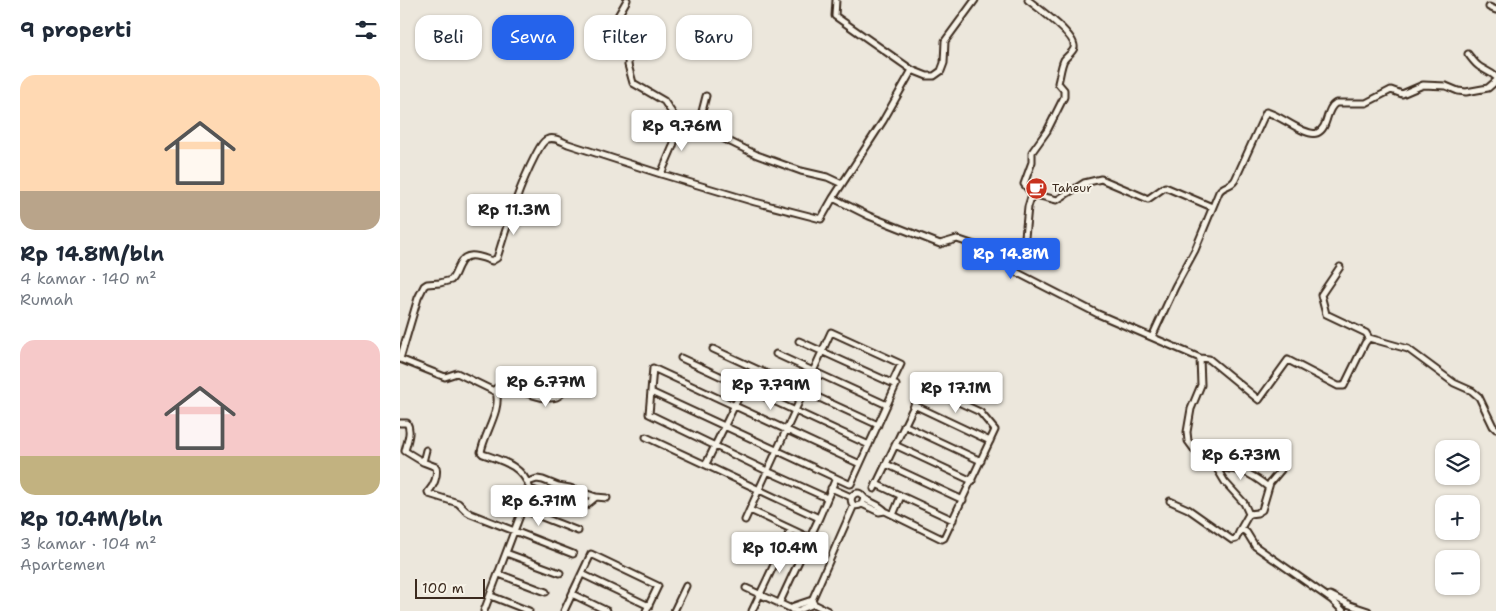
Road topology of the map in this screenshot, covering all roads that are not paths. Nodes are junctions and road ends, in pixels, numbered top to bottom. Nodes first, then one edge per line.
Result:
1 (627, 0) edge
2 (836, 0) edge
3 (975, 0) edge
4 (1028, 0) edge
5 (1490, 7) dead end
6 (1496, 10) edge
7 (1468, 54) dead end
8 (912, 70) junction
9 (1496, 77) edge
10 (1496, 81) edge
11 (706, 96) dead end
12 (678, 123) junction
13 (698, 127) junction
14 (661, 174) junction
15 (842, 184) junction
16 (1032, 194) junction
17 (833, 198) junction
18 (1212, 207) junction
19 (1009, 261) junction
20 (1340, 267) dead end
21 (1152, 337) junction
22 (1369, 338) junction
23 (800, 341) dead end
24 (713, 349) dead end
25 (822, 352) junction
26 (776, 354) dead end
27 (681, 358) dead end
28 (1200, 358) junction
29 (400, 359) edge
30 (754, 368) junction
31 (813, 371) junction
32 (568, 375) dead end
33 (892, 383) junction
34 (744, 387) junction
35 (494, 390) junction
36 (804, 391) junction
37 (651, 392) junction
38 (887, 405) junction
39 (914, 405) junction
40 (735, 406) junction
41 (795, 411) junction
42 (400, 423) edge
43 (878, 424) junction
44 (904, 425) junction
45 (725, 426) junction
46 (1496, 429) edge
47 (786, 430) junction
48 (646, 437) dead end
49 (990, 441) junction
50 (715, 445) junction
51 (869, 445) junction
52 (895, 445) junction
53 (426, 450) dead end
54 (777, 450) junction
55 (981, 461) junction
56 (423, 462) junction
57 (706, 464) junction
58 (860, 464) junction
59 (886, 464) junction
60 (1216, 467) junction
61 (1281, 470) dead end
62 (767, 472) junction
63 (836, 478) junction
64 (972, 480) junction
65 (529, 486) junction
66 (831, 488) junction
67 (1268, 488) junction
68 (759, 489) junction
69 (901, 496) junction
70 (851, 497) junction
71 (596, 498) junction
72 (607, 498) dead end
73 (827, 498) junction
74 (963, 500) junction
75 (863, 501) junction
76 (1170, 501) dead end
77 (506, 503) dead end
78 (854, 505) junction
79 (522, 510) junction
80 (750, 510) junction
81 (1249, 514) junction
82 (892, 515) junction
83 (819, 518) junction
84 (746, 520) dead end
85 (953, 520) junction
86 (1241, 528) junction
87 (791, 529) junction
88 (514, 531) junction
89 (578, 531) dead end
90 (810, 538) junction
91 (506, 553) junction
92 (573, 554) dead end
93 (560, 573) dead end
94 (499, 574) junction
95 (582, 574) junction
96 (1301, 579) junction
97 (686, 586) dead end
98 (746, 588) dead end
99 (546, 592) dead end
100 (572, 594) junction
101 (760, 594) junction
102 (491, 596) junction
103 (813, 602) junction
104 (779, 604) junction
105 (648, 609) edge
106 (795, 610) edge
107 (484, 611) edge
108 (529, 611) edge
109 (564, 611) edge
110 (607, 611) edge
111 (674, 611) edge
112 (752, 611) edge
113 (828, 611) edge
114 (1343, 611) edge
115 (1368, 611) edge

1 - 12 street
2 - 8 street
3 - 8 street
4 - 16 street
5 - 6 street
7 - 9 street
8 - 15 street
10 - 18 street
11 - 13 street
12 - 13 street
12 - 14 street
13 - 15 street
14 - 17 street
14 - 29 street
15 - 17 street
16 - 18 street
16 - 19 street
17 - 19 street
18 - 21 street
19 - 21 street
20 - 22 street
21 - 28 street
22 - 28 street
22 - 46 street
23 - 25 street
24 - 30 street
25 - 31 street
25 - 33 street
25 - 33 street
26 - 31 street
27 - 34 street
28 - 60 street
29 - 35 street
30 - 34 street
30 - 36 street
31 - 36 street
31 - 38 street
32 - 35 street
33 - 38 street
34 - 40 street
34 - 41 street
35 - 65 street
36 - 41 street
36 - 43 street
37 - 40 street
37 - 45 street
37 - 50 street
38 - 43 street
39 - 44 street
39 - 49 street
39 - 49 street
40 - 45 street
40 - 47 street
41 - 47 street
41 - 51 street
42 - 56 street
43 - 51 street
44 - 52 street
44 - 55 street
45 - 50 street
45 - 54 street
47 - 54 street
47 - 58 street
48 - 57 street
49 - 55 street
50 - 57 street
50 - 62 street
51 - 58 street
52 - 59 street
52 - 64 street
53 - 56 street
54 - 62 street
54 - 63 street
55 - 64 street
56 - 88 street
57 - 68 street
58 - 63 street
59 - 69 street
59 - 74 street
60 - 67 street
60 - 81 street
61 - 67 street
62 - 68 street
62 - 73 street
63 - 66 street
64 - 74 street
65 - 71 street
65 - 71 street
65 - 79 street
66 - 70 street
66 - 73 street
67 - 81 street
68 - 80 street
68 - 83 street
69 - 82 street
69 - 85 street
70 - 75 street
70 - 78 street
71 - 72 street
73 - 83 street
74 - 85 street
75 - 78 street
75 - 82 street
76 - 86 street
77 - 79 street
78 - 103 street
79 - 88 street
79 - 89 street
80 - 84 street
80 - 87 street
81 - 86 street
82 - 85 street
83 - 90 street
86 - 96 street
87 - 90 street
87 - 101 street
88 - 91 street
88 - 92 street
90 - 104 street
91 - 93 street
91 - 94 street
94 - 99 street
94 - 102 street
95 - 100 street
95 - 105 street
95 - 105 street
96 - 114 street
96 - 115 street
97 - 111 street
98 - 101 street
100 - 109 street
100 - 110 street
101 - 104 street
101 - 112 street
102 - 107 street
102 - 108 street
103 - 106 street
103 - 113 street
104 - 106 street

